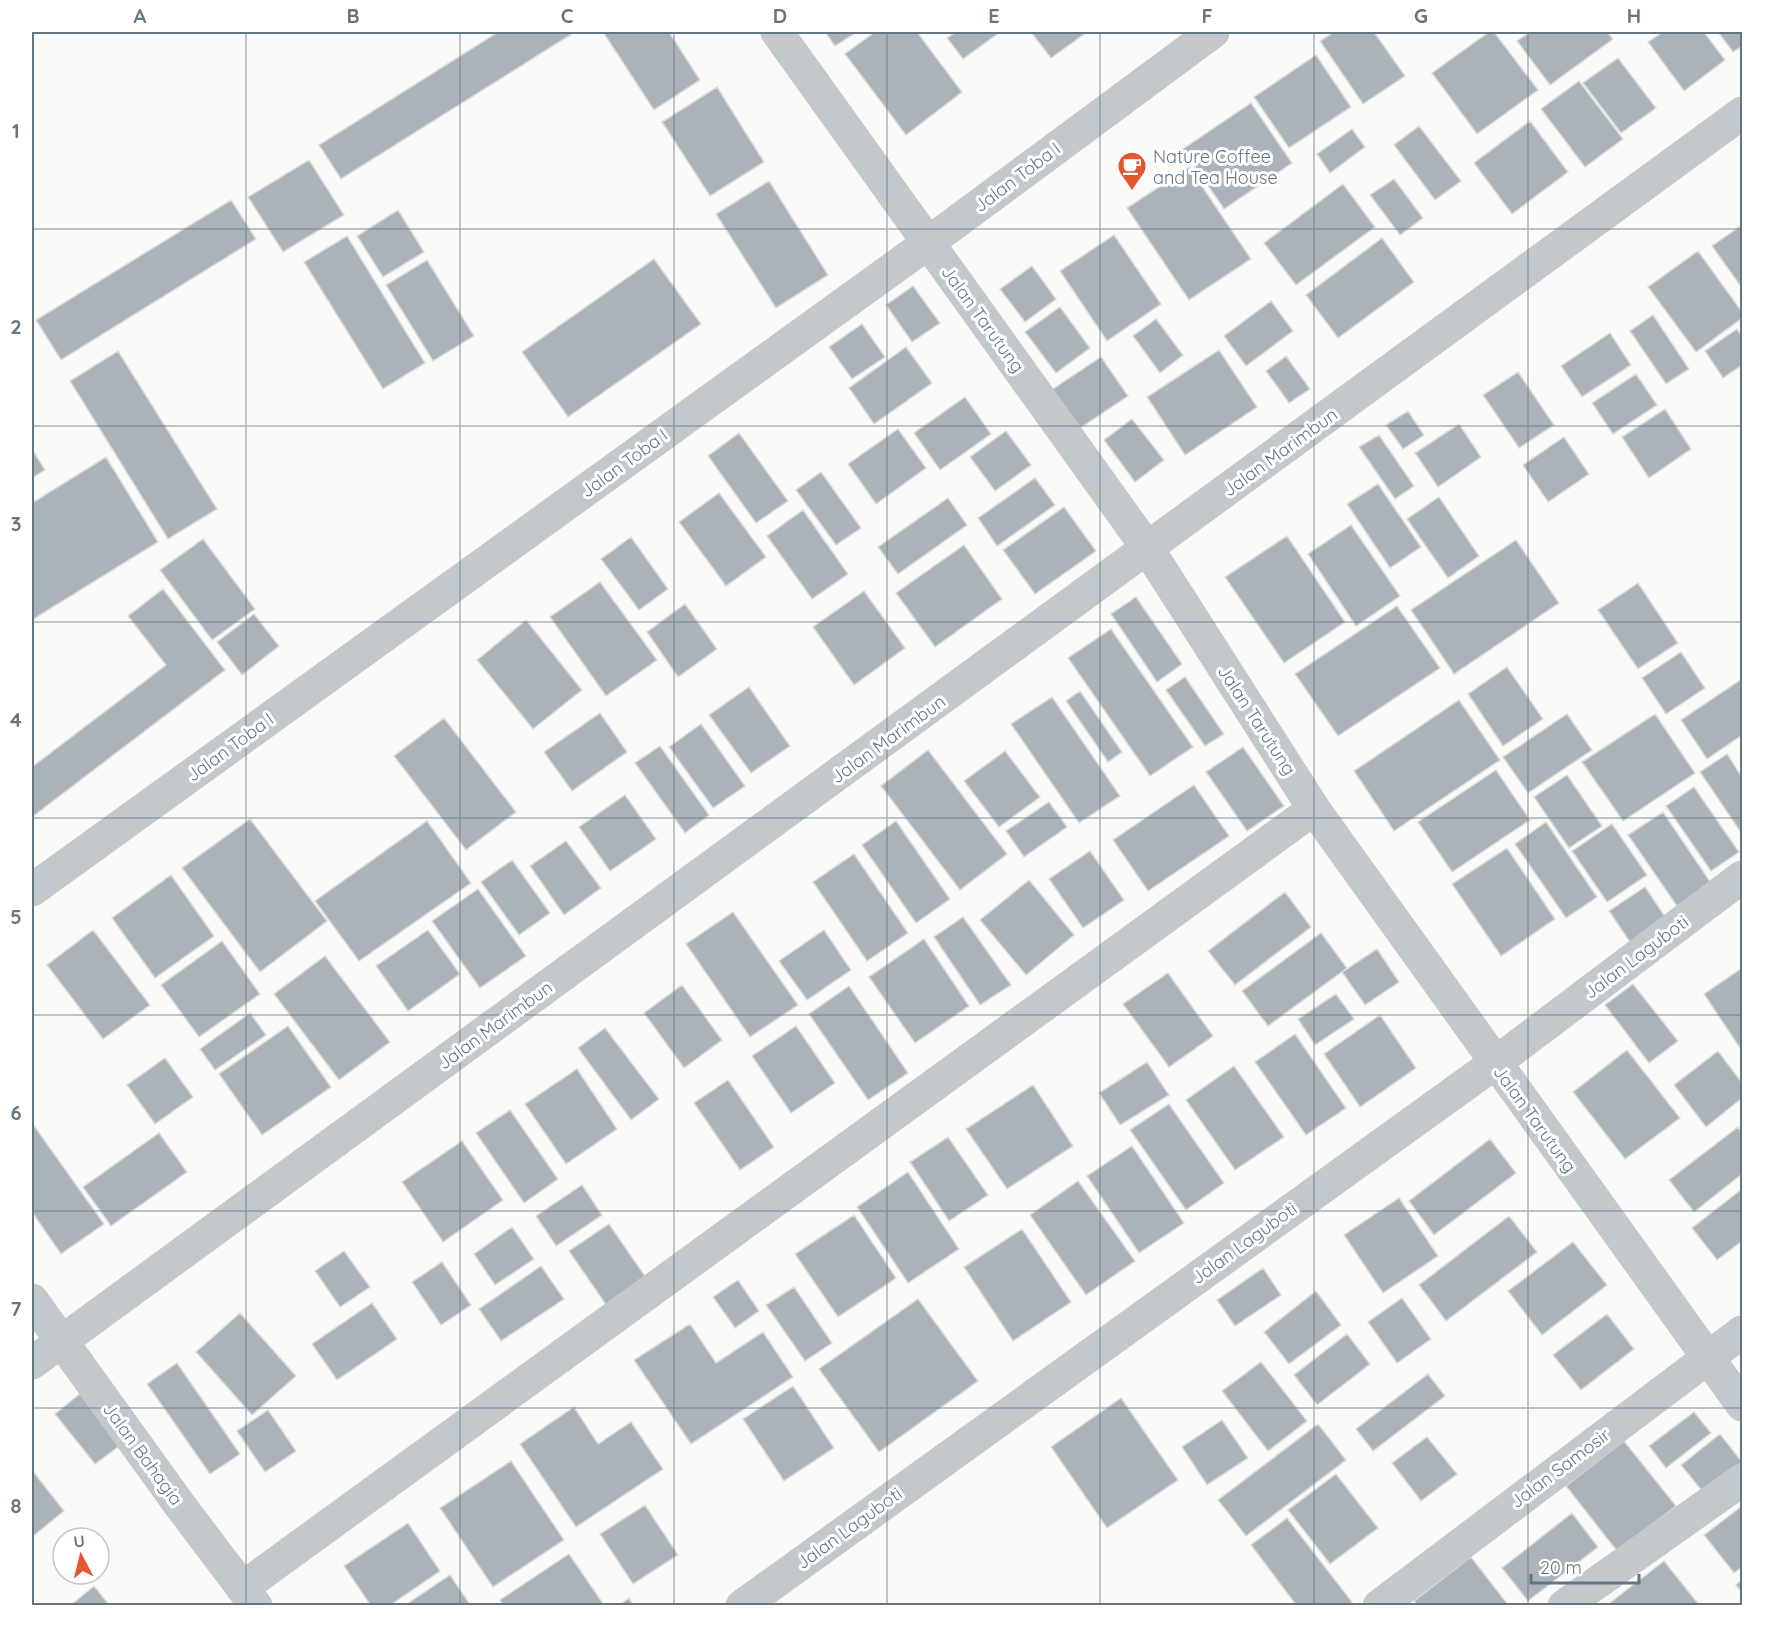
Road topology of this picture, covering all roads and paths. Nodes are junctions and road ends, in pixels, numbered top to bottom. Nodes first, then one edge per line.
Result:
1 (777, 32) edge
2 (1213, 32) edge
3 (1743, 113) edge
4 (928, 243) junction
5 (1148, 549) junction
6 (1314, 809) junction
7 (1743, 877) edge
8 (32, 890) edge
9 (1495, 1063) junction
10 (32, 1300) edge
11 (1743, 1332) edge
12 (62, 1341) junction
13 (1707, 1358) junction
14 (32, 1363) edge
15 (1743, 1405) edge
16 (1743, 1480) edge
17 (249, 1597) edge
18 (1393, 1601) edge
19 (742, 1605) edge
20 (1564, 1605) edge

1 - 4 street, Jalan Tarutung
2 - 4 street, Jalan Toba I
3 - 5 street, Jalan Marimbun
4 - 5 street, Jalan Tarutung
4 - 8 street, Jalan Toba I
5 - 6 street, Jalan Tarutung
5 - 12 street, Jalan Marimbun
6 - 9 street, Jalan Tarutung
6 - 17 street
7 - 9 street, Jalan Laguboti
9 - 13 street, Jalan Tarutung
9 - 19 street, Jalan Laguboti
10 - 12 street, Jalan Bahagia
11 - 13 street, Jalan Samosir
12 - 14 street, Jalan Marimbun
12 - 17 street, Jalan Bahagia
13 - 15 street, Jalan Tarutung
13 - 18 street, Jalan Samosir
16 - 20 street

